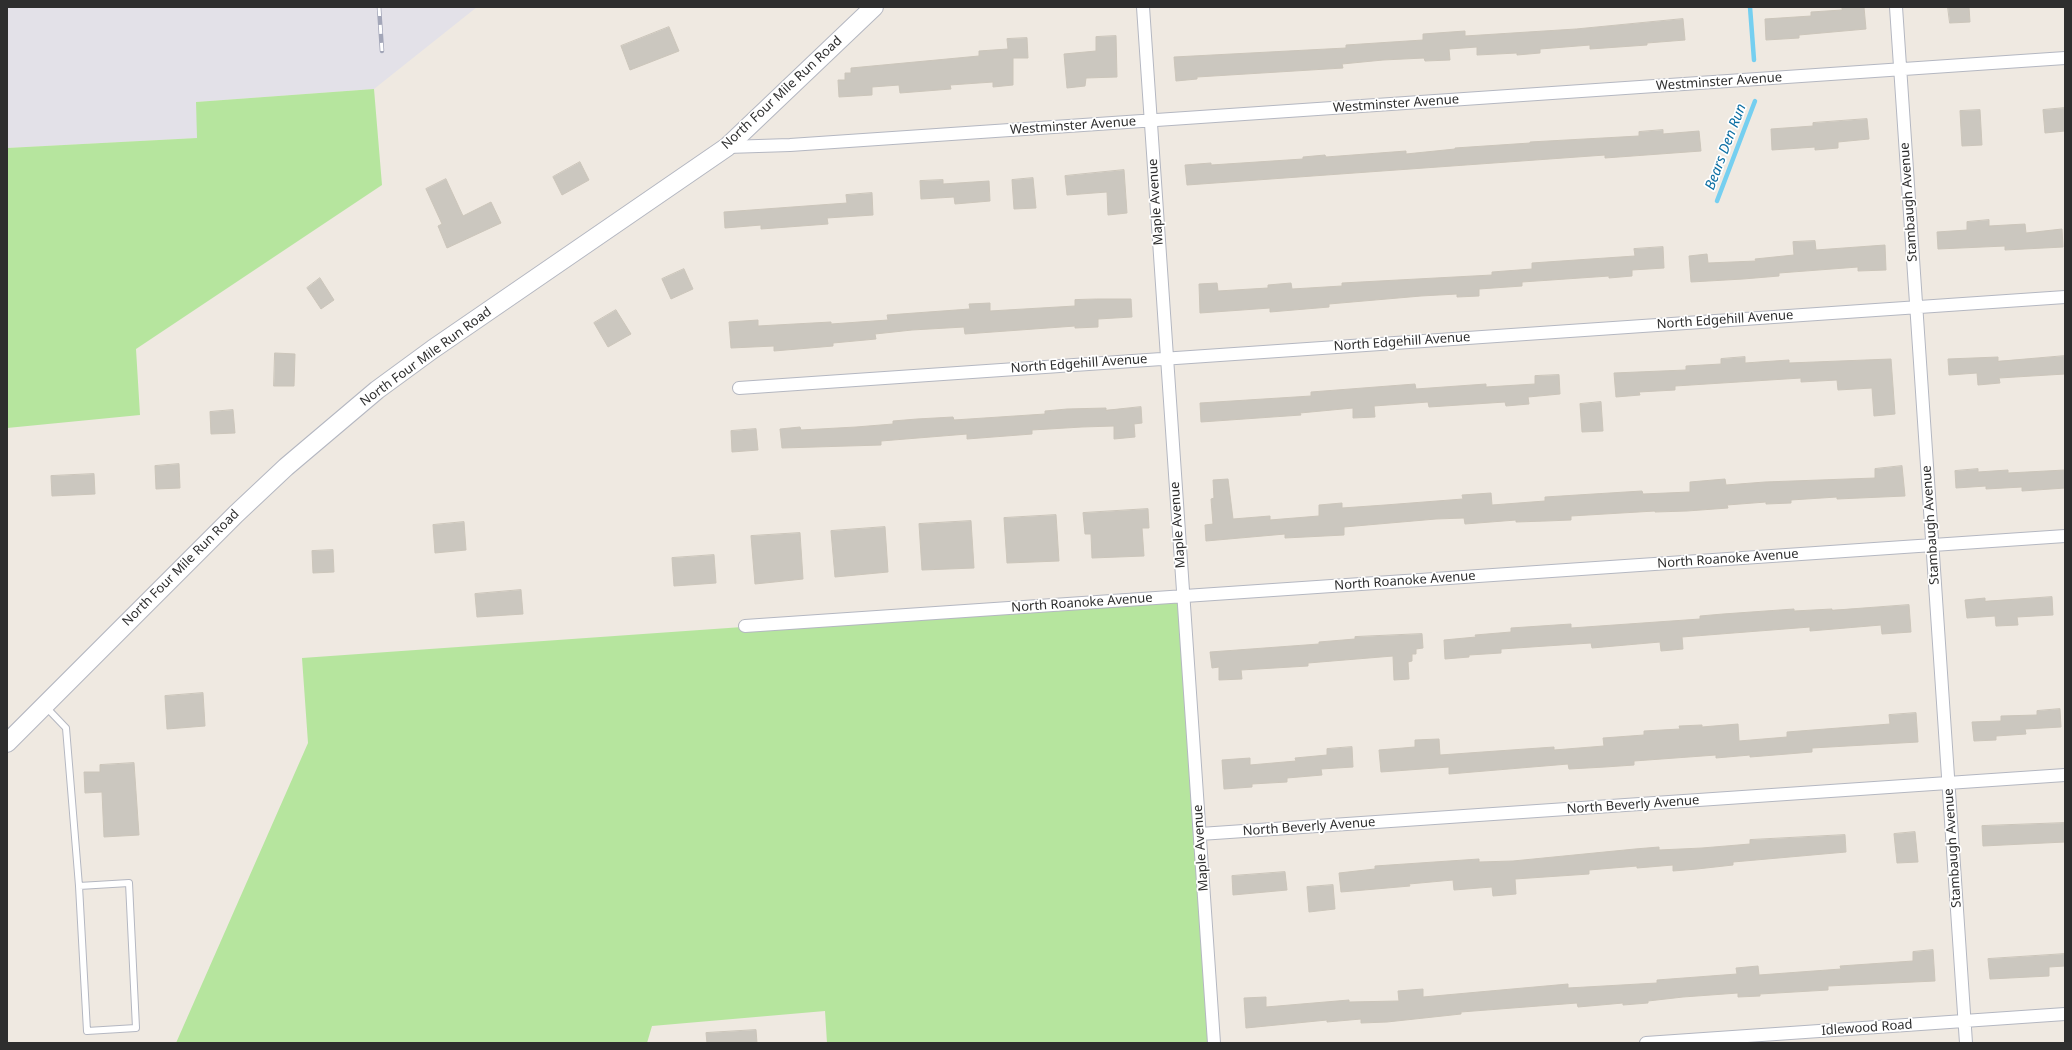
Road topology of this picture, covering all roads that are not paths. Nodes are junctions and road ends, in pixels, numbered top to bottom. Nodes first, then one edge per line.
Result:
1 (874, 7) edge
2 (1143, 7) edge
3 (1896, 7) edge
4 (2065, 58) edge
5 (1900, 69) junction
6 (1150, 120) junction
7 (727, 147) junction
8 (2065, 297) edge
9 (1916, 307) junction
10 (1167, 358) junction
11 (739, 388) dead end
12 (2065, 536) edge
13 (1932, 545) junction
14 (1183, 596) junction
15 (745, 626) dead end
16 (44, 705) junction
17 (7, 743) edge
18 (2065, 775) edge
19 (1948, 783) junction
20 (1200, 834) junction
21 (79, 886) junction
22 (2065, 1014) edge
23 (1965, 1021) junction
24 (1214, 1043) edge
25 (1646, 1043) edge
26 (1966, 1043) edge

1 - 7 street, North Four Mile Run Road
2 - 6 street, Maple Avenue
3 - 5 street, Stambaugh Avenue
4 - 5 street, Westminster Avenue
5 - 6 street, Westminster Avenue
5 - 9 street, Stambaugh Avenue
6 - 7 street, Westminster Avenue
6 - 10 street, Maple Avenue
7 - 16 street, North Four Mile Run Road
8 - 9 street, North Edgehill Avenue
9 - 10 street, North Edgehill Avenue
9 - 13 street, Stambaugh Avenue
10 - 11 street, North Edgehill Avenue
10 - 14 street, Maple Avenue
12 - 13 street, North Roanoke Avenue
13 - 14 street, North Roanoke Avenue
13 - 19 street, Stambaugh Avenue
14 - 15 street, North Roanoke Avenue
14 - 20 street, Maple Avenue
16 - 17 street, North Four Mile Run Road
16 - 21 lane
18 - 19 street, North Beverly Avenue
19 - 20 street, North Beverly Avenue
19 - 23 street, Stambaugh Avenue
20 - 24 street, Maple Avenue
21 - 21 lane
22 - 23 street, Idlewood Road
23 - 25 street, Idlewood Road
23 - 26 street, Stambaugh Avenue

